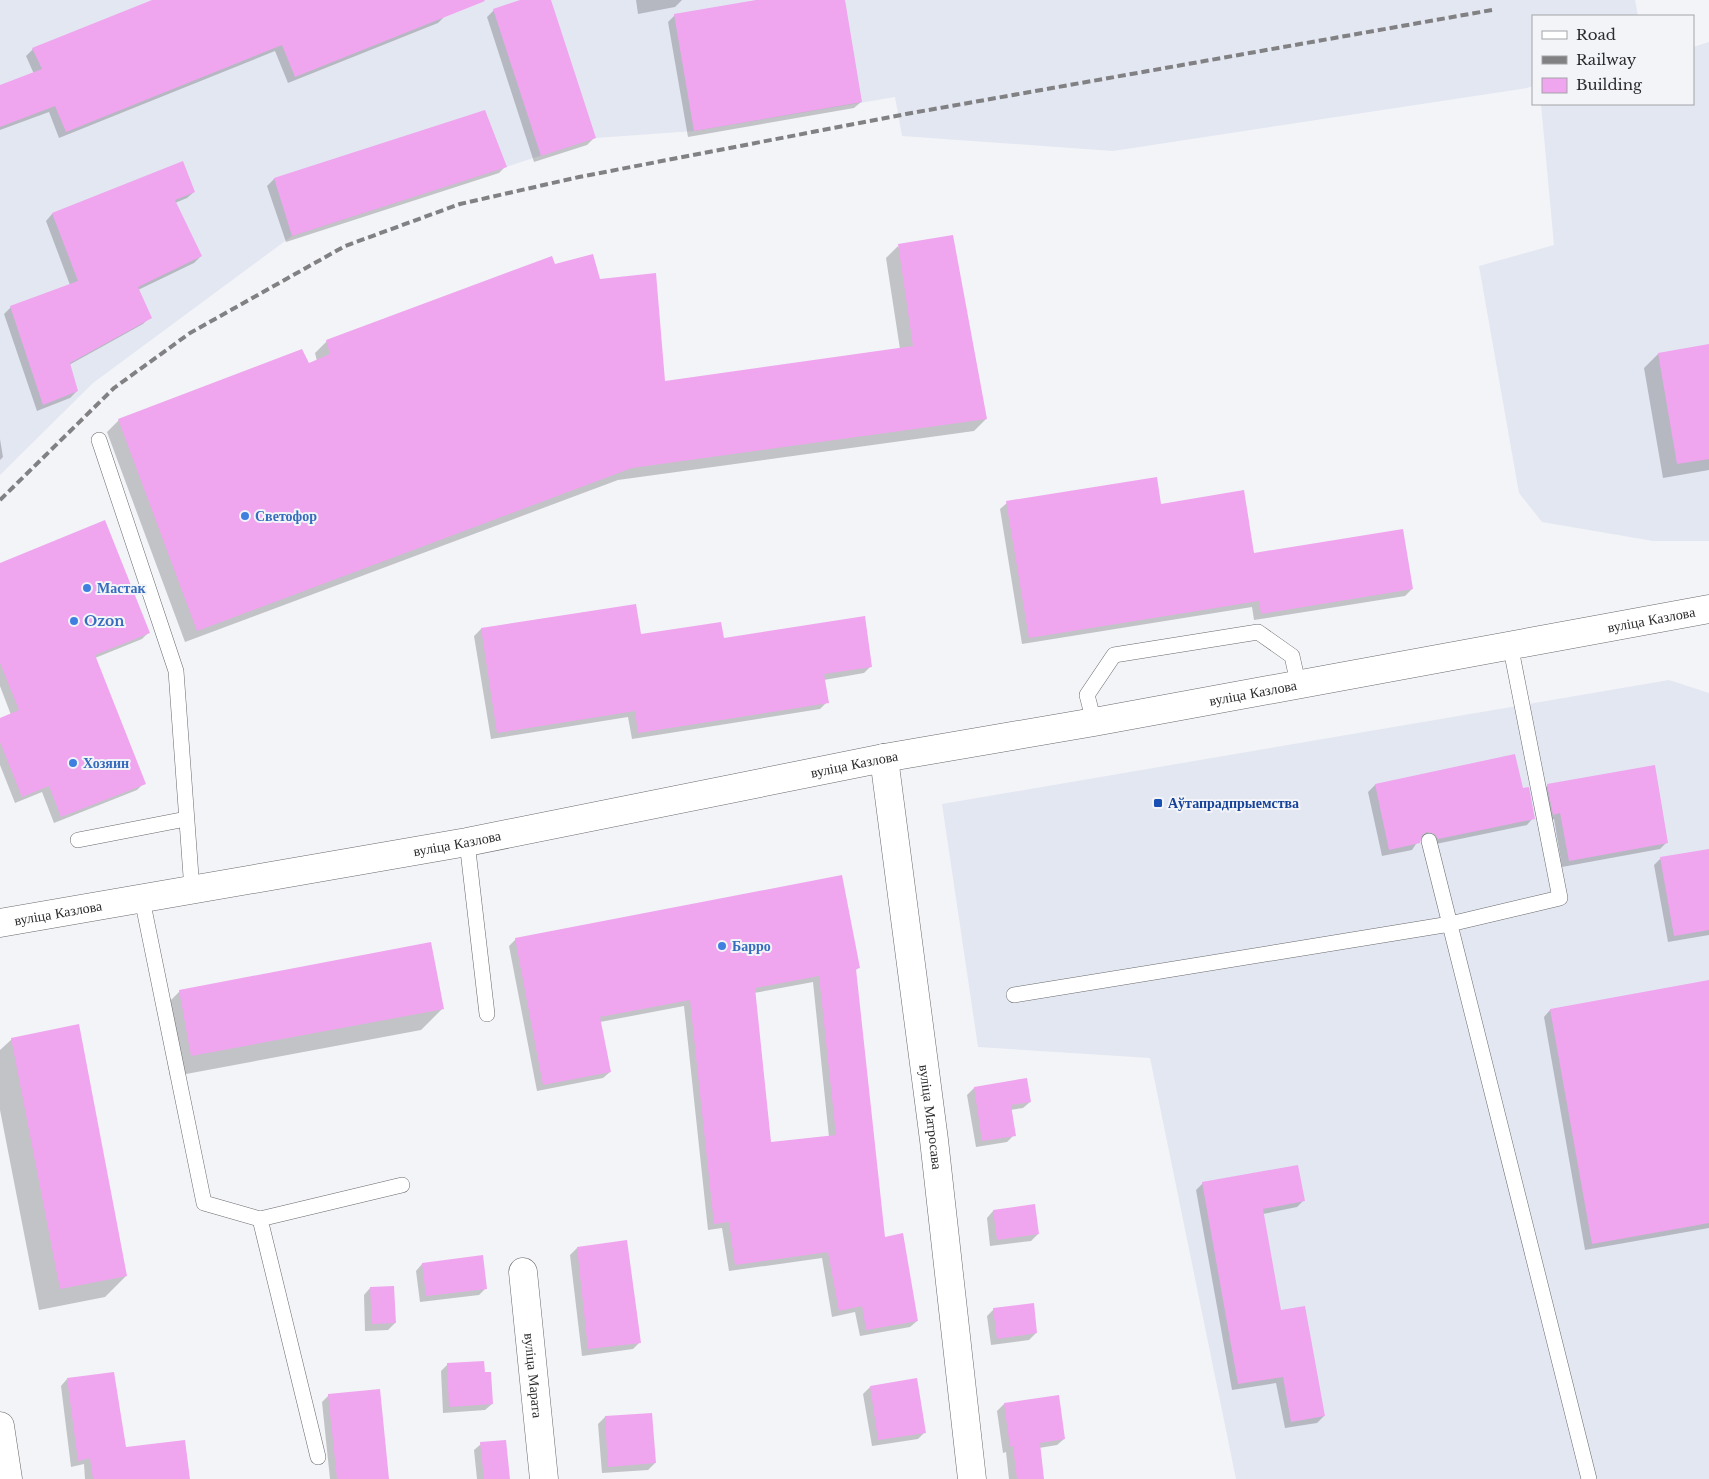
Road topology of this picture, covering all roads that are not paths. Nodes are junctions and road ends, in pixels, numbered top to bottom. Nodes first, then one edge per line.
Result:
1 (99, 440) dead end
2 (1709, 609) edge
3 (1510, 644) junction
4 (1298, 683) junction
5 (1094, 722) junction
6 (884, 758) junction
7 (186, 820) junction
8 (78, 840) dead end
9 (1428, 841) dead end
10 (467, 842) junction
11 (192, 890) junction
12 (142, 899) junction
13 (0, 923) edge
14 (1450, 924) junction
15 (1014, 995) dead end
16 (488, 1014) dead end
17 (402, 1185) dead end
18 (260, 1219) junction
19 (523, 1272) dead end
20 (0, 1426) edge
21 (318, 1457) dead end
22 (8, 1479) edge
23 (544, 1479) edge
24 (972, 1479) edge
25 (1589, 1479) edge

1 - 7 lane
2 - 3 main road, вуліца Казлова
3 - 4 main road, вуліца Казлова
3 - 14 lane
4 - 5 main road, вуліца Казлова
4 - 5 lane
5 - 6 main road, вуліца Казлова
6 - 10 main road, вуліца Казлова
6 - 24 main road, вуліца Матросава
7 - 8 lane
7 - 11 lane
9 - 14 lane
10 - 11 main road, вуліца Казлова
10 - 16 lane
11 - 12 main road, вуліца Казлова
12 - 13 main road, вуліца Казлова
12 - 18 lane
14 - 15 lane
14 - 25 lane
17 - 18 lane
18 - 21 lane
19 - 23 main road, вуліца Марата
20 - 22 main road

